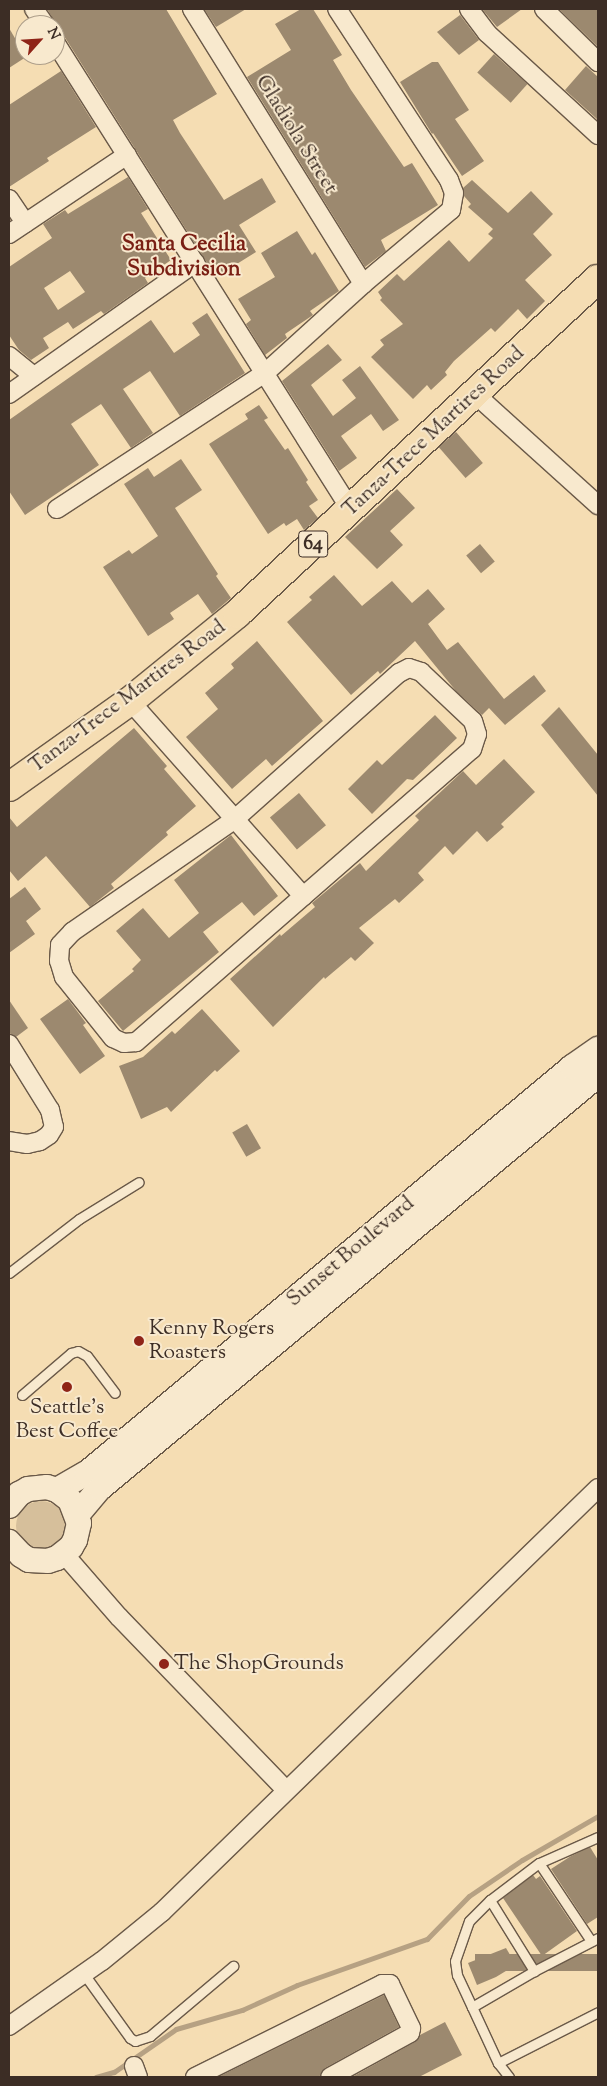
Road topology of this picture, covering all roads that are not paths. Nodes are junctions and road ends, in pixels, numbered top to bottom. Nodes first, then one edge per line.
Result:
1 (192, 9) edge
2 (337, 9) edge
3 (469, 9) edge
4 (544, 9) edge
5 (65, 58) edge
6 (598, 62) edge
7 (598, 135) edge
8 (127, 156) junction
9 (9, 199) edge
10 (25, 223) junction
11 (9, 234) edge
12 (195, 263) junction
13 (598, 279) edge
14 (363, 284) junction
15 (9, 356) edge
16 (265, 373) junction
17 (34, 376) junction
18 (9, 394) edge
19 (475, 394) junction
20 (598, 505) edge
21 (57, 510) dead end
22 (351, 510) junction
23 (130, 701) junction
24 (9, 787) edge
25 (235, 819) junction
26 (303, 896) junction
27 (9, 1044) edge
28 (598, 1049) edge
29 (598, 1075) edge
30 (9, 1141) edge
31 (139, 1182) dead end
32 (9, 1273) edge
33 (115, 1394) dead end
34 (22, 1395) dead end
35 (598, 1488) edge
36 (57, 1490) junction
37 (12, 1493) edge
38 (78, 1515) junction
39 (9, 1542) edge
40 (64, 1554) junction
41 (29, 1560) junction
42 (9, 1571) edge
43 (286, 1790) junction
44 (598, 1837) edge
45 (539, 1863) junction
46 (490, 1900) junction
47 (594, 1940) edge
48 (233, 1966) dead end
49 (534, 1970) junction
50 (84, 1974) junction
51 (472, 2007) junction
52 (598, 2012) edge
53 (9, 2026) edge
54 (498, 2063) junction
55 (195, 2077) edge
56 (330, 2077) edge
57 (509, 2077) edge

1 - 14 street, Gladiola Street
2 - 14 street
3 - 7 street
4 - 6 street
5 - 8 street
8 - 10 street
8 - 12 street
9 - 10 street
10 - 11 street
12 - 16 street
12 - 17 street
13 - 19 main road, Tanza-Trece Martires Road / 64
14 - 16 street
15 - 17 street
16 - 21 street
16 - 22 street
17 - 18 street
19 - 20 street
19 - 22 main road, Tanza-Trece Martires Road / 64
22 - 23 main road, Tanza-Trece Martires Road / 64
23 - 24 main road, Tanza-Trece Martires Road / 64
23 - 25 street
25 - 26 street
25 - 26 street
25 - 26 street
27 - 30 street
28 - 36 main road, Sunset Boulevard
29 - 38 main road, Sunset Boulevard
31 - 32 lane
33 - 34 lane
35 - 43 street
36 - 37 main road
36 - 38 main road
38 - 40 main road
39 - 41 main road
40 - 41 main road
40 - 43 street
41 - 42 main road
43 - 50 street
44 - 45 lane
45 - 46 lane
45 - 47 lane
46 - 49 lane
46 - 51 lane
47 - 49 lane
48 - 50 lane
49 - 51 lane
50 - 53 street
51 - 54 lane
52 - 54 lane
54 - 57 lane
55 - 56 street

